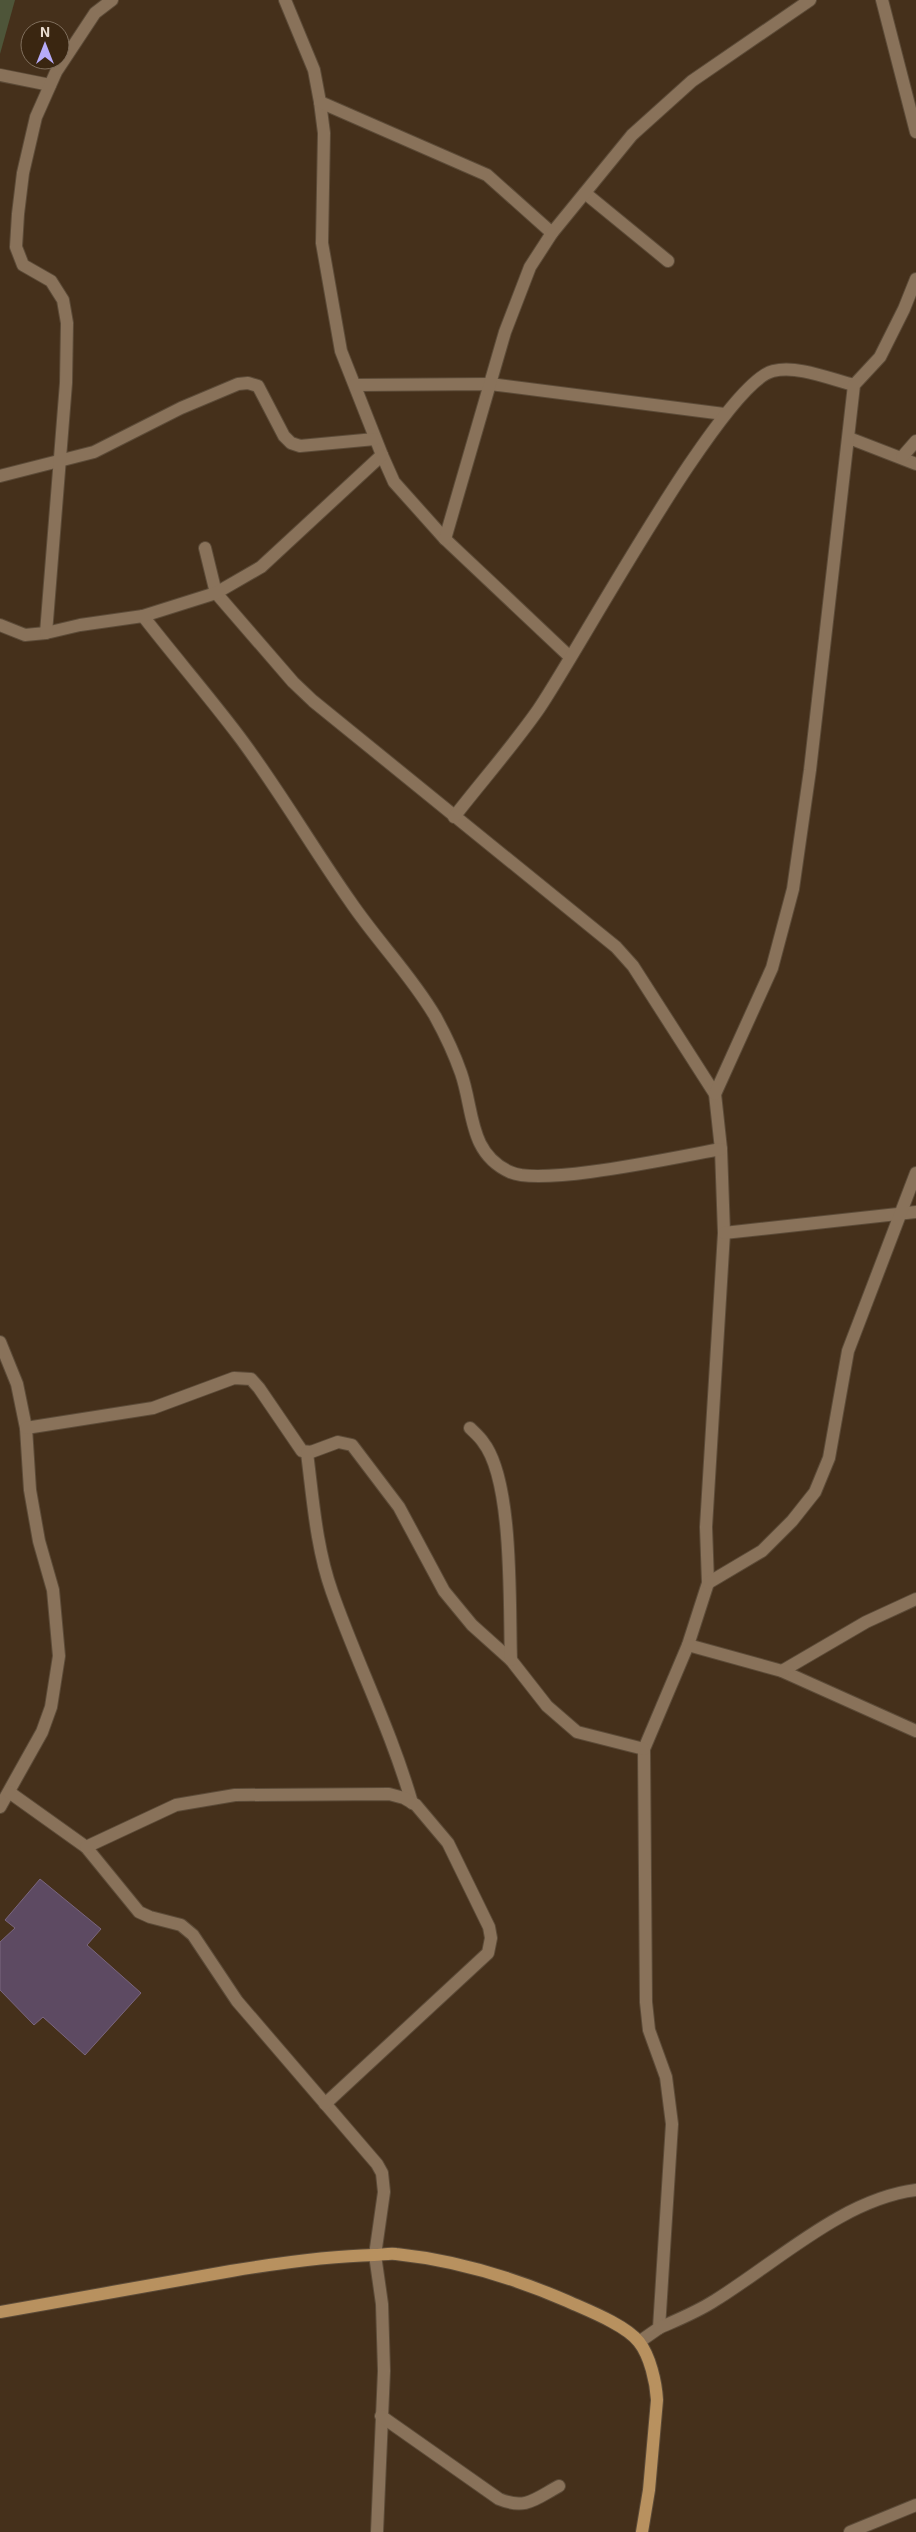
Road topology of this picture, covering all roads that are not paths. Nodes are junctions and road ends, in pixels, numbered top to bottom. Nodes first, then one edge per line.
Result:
1 (112, 0) edge
2 (285, 0) edge
3 (809, 0) edge
4 (882, 0) edge
5 (0, 75) edge
6 (50, 85) junction
7 (320, 102) junction
8 (916, 132) edge
9 (585, 193) junction
10 (552, 233) junction
11 (668, 261) dead end
12 (916, 280) edge
13 (490, 384) junction
14 (354, 385) junction
15 (854, 385) junction
16 (724, 414) junction
17 (849, 438) junction
18 (376, 439) junction
19 (916, 441) edge
20 (382, 455) junction
21 (902, 457) junction
22 (59, 462) junction
23 (916, 464) edge
24 (0, 476) edge
25 (444, 539) junction
26 (205, 548) dead end
27 (216, 593) junction
28 (143, 616) junction
29 (0, 625) edge
30 (46, 633) junction
31 (570, 658) junction
32 (454, 817) junction
33 (715, 1094) junction
34 (722, 1149) junction
35 (916, 1173) edge
36 (916, 1212) edge
37 (899, 1214) junction
38 (724, 1233) junction
39 (0, 1342) edge
40 (26, 1428) junction
41 (470, 1428) dead end
42 (307, 1452) junction
43 (708, 1583) junction
44 (916, 1599) edge
45 (688, 1645) junction
46 (511, 1660) junction
47 (782, 1671) junction
48 (916, 1731) edge
49 (644, 1749) junction
50 (9, 1792) junction
51 (412, 1803) junction
52 (0, 1807) edge
53 (86, 1847) junction
54 (325, 2104) junction
55 (916, 2190) edge
56 (375, 2255) junction
57 (0, 2312) edge
58 (659, 2328) junction
59 (639, 2342) junction
60 (381, 2416) junction
61 (559, 2486) dead end
62 (916, 2505) edge
63 (377, 2532) edge
64 (642, 2532) edge
65 (850, 2532) edge

1 - 6 street
2 - 7 street
3 - 9 street
4 - 8 street
5 - 6 street
6 - 22 street
7 - 10 street
7 - 14 street
9 - 10 street
9 - 11 street
10 - 13 street
12 - 15 street
13 - 14 street
13 - 16 street
13 - 25 street
14 - 18 street
15 - 16 street
15 - 17 street
16 - 31 street
17 - 21 street
17 - 33 street
18 - 20 street
18 - 22 street
19 - 21 street
20 - 25 street
20 - 27 street
21 - 23 street
22 - 24 street
22 - 30 street
25 - 31 street
26 - 27 street
27 - 28 street
27 - 32 street
28 - 30 street
28 - 34 street
29 - 30 street
31 - 32 street
32 - 33 street
33 - 34 street
34 - 38 street
35 - 37 street
36 - 37 street
37 - 38 street
37 - 43 street
38 - 43 street
39 - 40 street
40 - 42 street
40 - 50 street
41 - 46 street
42 - 46 street
42 - 51 street
43 - 45 street
44 - 47 street
45 - 47 street
45 - 49 street
46 - 49 street
47 - 48 street
49 - 58 street
50 - 52 street
50 - 53 street
51 - 53 street
51 - 54 street
53 - 54 street
54 - 56 street
55 - 58 street
56 - 57 main road
56 - 59 main road
56 - 60 street
58 - 59 street
59 - 64 main road
60 - 61 street
60 - 63 street
62 - 65 street

